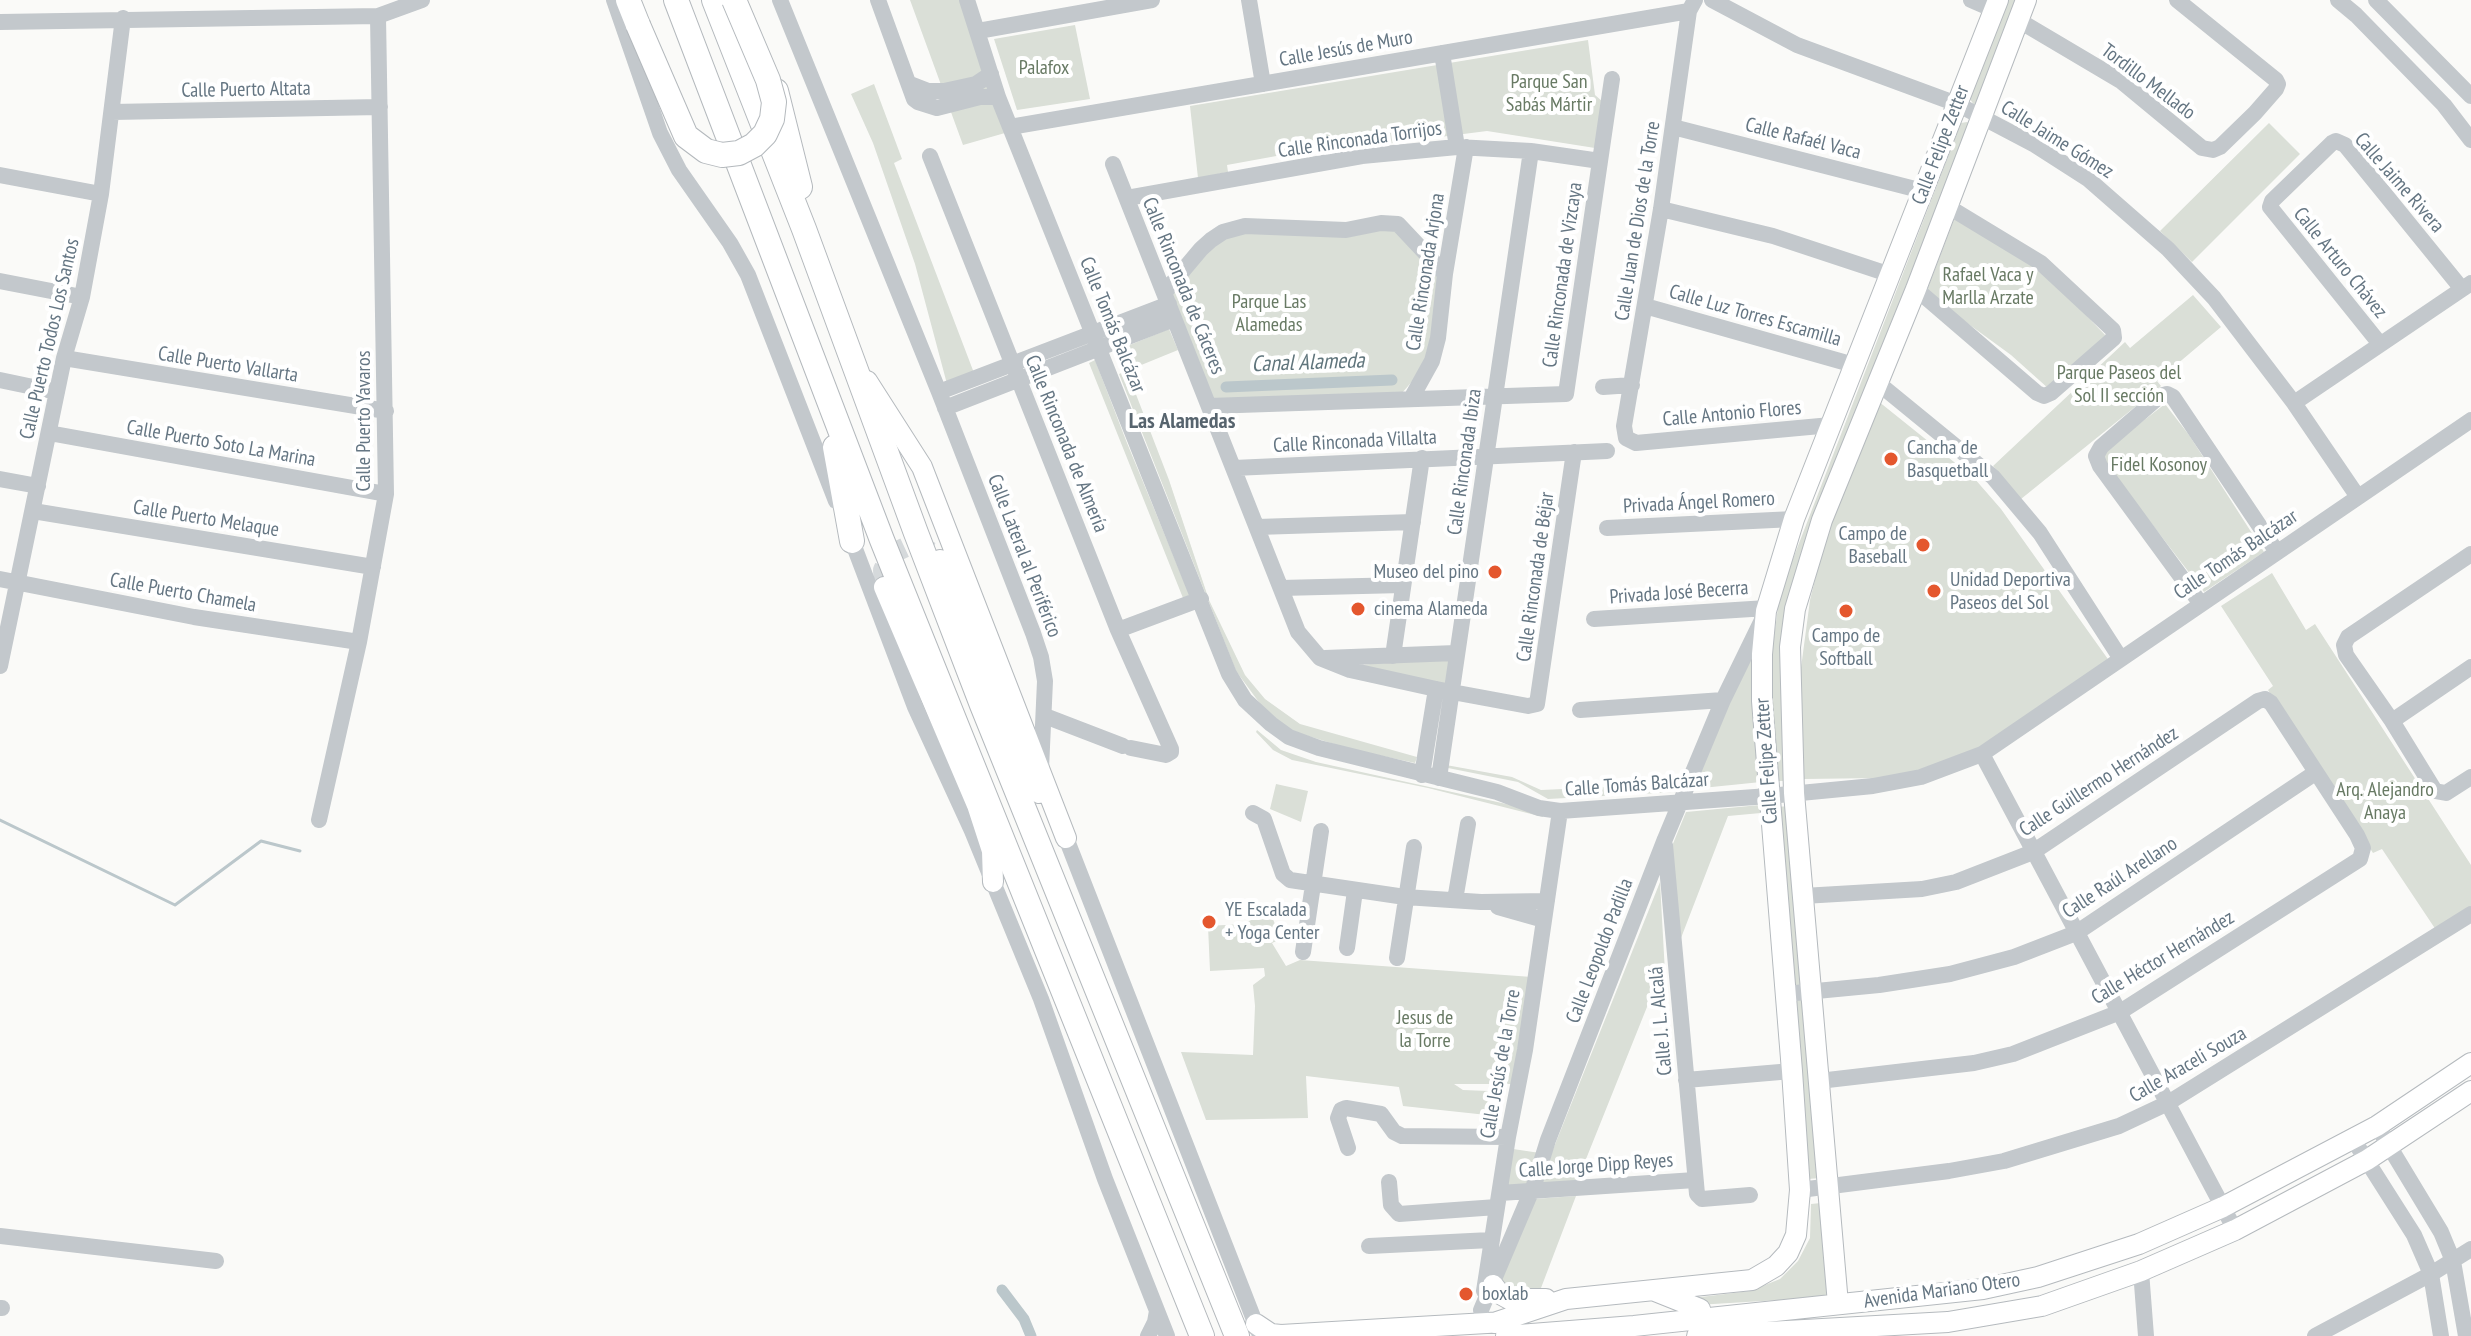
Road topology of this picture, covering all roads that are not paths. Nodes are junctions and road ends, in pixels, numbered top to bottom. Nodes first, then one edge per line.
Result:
1 (422, 0) edge
2 (614, 0) edge
3 (628, 0) edge
4 (676, 0) edge
5 (714, 0) edge
6 (734, 0) edge
7 (743, 0) edge
8 (780, 0) edge
9 (878, 0) edge
10 (967, 0) edge
11 (1152, 0) edge
12 (1249, 0) edge
13 (1712, 0) edge
14 (1971, 0) edge
15 (2026, 0) edge
16 (2177, 0) edge
17 (2338, 0) edge
18 (2370, 0) edge
19 (2376, 0) edge
20 (1091, 5) edge
21 (1996, 5) edge
22 (1692, 6) edge
23 (2356, 15) junction
24 (378, 16) junction
25 (123, 18) junction
26 (2018, 20) junction
27 (0, 22) edge
28 (978, 31) junction
29 (1442, 53) junction
30 (991, 74) junction
31 (1612, 79) dead end
32 (910, 84) junction
33 (1263, 84) junction
34 (2471, 96) edge
35 (998, 97) junction
36 (1957, 104) junction
37 (380, 107) junction
38 (112, 112) junction
39 (1982, 116) junction
40 (1010, 127) junction
41 (1673, 127) junction
42 (2471, 140) edge
43 (2336, 141) joint
44 (1462, 147) junction
45 (1531, 151) junction
46 (930, 156) dead end
47 (1600, 161) junction
48 (1113, 164) dead end
49 (0, 175) edge
50 (1923, 191) junction
51 (101, 194) junction
52 (1127, 198) junction
53 (1947, 206) junction
54 (1661, 209) junction
55 (804, 229) junction
56 (1445, 274) junction
57 (1891, 275) junction
58 (0, 281) edge
59 (2466, 286) edge
60 (1916, 289) junction
61 (82, 297) junction
62 (1169, 305) junction
63 (1645, 306) junction
64 (1097, 340) junction
65 (2380, 344) junction
66 (853, 357) junction
67 (64, 358) junction
68 (1854, 365) junction
69 (1016, 372) junction
70 (0, 380) edge
71 (1878, 383) junction
72 (1632, 385) junction
73 (1603, 387) dead end
74 (57, 392) junction
75 (825, 394) junction
76 (1495, 395) junction
77 (1412, 397) junction
78 (942, 400) junction
79 (2294, 403) junction
80 (1209, 406) junction
81 (386, 411) junction
82 (2471, 420) edge
83 (1831, 425) junction
84 (49, 433) junction
85 (1636, 443) joint
86 (1607, 451) dead end
87 (1574, 452) junction
88 (1486, 455) junction
89 (1422, 458) junction
90 (1234, 468) junction
91 (0, 479) edge
92 (38, 486) junction
93 (386, 494) junction
94 (2358, 497) junction
95 (33, 511) junction
96 (1794, 519) junction
97 (1413, 522) junction
98 (1257, 527) junction
99 (1607, 528) dead end
100 (852, 541) junction
101 (2277, 552) junction
102 (2471, 554) edge
103 (940, 560) dead end
104 (373, 567) junction
105 (0, 579) edge
106 (18, 582) junction
107 (1403, 585) junction
108 (884, 587) tunnel mouth
109 (1281, 588) junction
110 (1201, 599) junction
111 (2201, 604) junction
112 (1767, 610) junction
113 (1594, 619) dead end
114 (1118, 630) junction
115 (359, 642) junction
116 (1456, 653) junction
117 (1393, 656) junction
118 (1320, 658) junction
119 (2121, 659) junction
120 (0, 664) edge
121 (2471, 667) edge
122 (1443, 690) junction
123 (1723, 700) junction
124 (1580, 710) dead end
125 (1045, 716) junction
126 (2392, 721) junction
127 (1982, 754) junction
128 (1041, 771) junction
129 (2315, 773) junction
130 (1431, 776) junction
131 (2471, 777) edge
132 (1794, 793) junction
133 (1769, 796) junction
134 (1681, 803) junction
135 (1560, 811) junction
136 (1253, 813) dead end
137 (319, 820) dead end
138 (1468, 824) dead end
139 (1321, 831) dead end
140 (1066, 838) junction
141 (1665, 839) junction
142 (1414, 847) dead end
143 (2033, 852) junction
144 (993, 882) junction
145 (1312, 884) junction
146 (1355, 891) junction
147 (1803, 896) junction
148 (1405, 897) junction
149 (1455, 900) junction
150 (1547, 901) junction
151 (1481, 902) junction
152 (2471, 914) edge
153 (1544, 920) junction
154 (2076, 933) junction
155 (1347, 948) dead end
156 (1303, 952) dead end
157 (1397, 958) dead end
158 (1811, 992) junction
159 (1785, 994) junction
160 (2120, 1012) junction
161 (2471, 1063) edge
162 (1792, 1071) junction
163 (1686, 1080) junction
164 (1819, 1081) junction
165 (2471, 1091) edge
166 (2168, 1103) junction
167 (2377, 1126) junction
168 (1508, 1137) junction
169 (2353, 1139) junction
170 (2390, 1147) junction
171 (1348, 1148) dead end
172 (2367, 1160) junction
173 (1695, 1180) junction
174 (1389, 1182) dead end
175 (1828, 1187) junction
176 (1800, 1190) junction
177 (1531, 1191) junction
178 (1750, 1195) dead end
179 (1499, 1200) junction
180 (2223, 1207) junction
181 (2235, 1230) junction
182 (0, 1236) edge
183 (1491, 1240) junction
184 (1369, 1246) dead end
185 (2471, 1249) edge
186 (216, 1261) dead end
187 (2453, 1261) junction
188 (2141, 1271) junction
189 (2431, 1274) junction
190 (1493, 1285) junction
191 (1654, 1290) junction
192 (1566, 1299) junction
193 (1838, 1304) junction
194 (1798, 1308) junction
195 (1157, 1309) junction
196 (1700, 1309) junction
197 (1490, 1323) edge
198 (1879, 1326) junction
199 (2339, 1330) edge
200 (1251, 1332) edge
201 (1337, 1334) edge
202 (1148, 1336) edge
203 (1167, 1336) edge
204 (1202, 1336) edge
205 (1697, 1336) edge
206 (1846, 1336) edge
207 (2146, 1336) edge
208 (2315, 1336) edge
209 (2441, 1336) edge
210 (2466, 1336) edge

1 - 24 street
2 - 100 street
3 - 6 highway, bridge
4 - 75 highway
5 - 55 highway
7 - 55 highway
8 - 78 street, Calle Lateral al Periférico
9 - 32 street
10 - 28 street, Calle Tomás Balcázar
11 - 20 street
12 - 33 street
13 - 36 street, Calle Jaime Gómez
14 - 21 street
15 - 26 main road, Calle Felipe Zetter
16 - 26 street, Tordillo Mellado
17 - 23 street
18 - 23 street
19 - 34 street
20 - 28 street
21 - 36 main road, Calle Felipe Zetter
22 - 29 street, Calle Jesús de Muro
22 - 41 street, Calle Juan de Dios de la Torre
23 - 42 street
24 - 25 street
24 - 37 street, Calle Puerto Yavaros
25 - 27 street
25 - 38 street, Calle Puerto Todos Los Santos
26 - 39 main road, Calle Felipe Zetter
28 - 30 street, Calle Tomás Balcázar
29 - 33 street, Calle Jesús de Muro
29 - 44 street, Calle Rinconada Arjona
30 - 32 street
30 - 35 street, Calle Tomás Balcázar
31 - 47 street, Calle Rinconada de Vizcaya
32 - 35 street
33 - 40 street, Calle Jesús de Muro
35 - 40 street, Calle Tomás Balcázar
36 - 39 street, Calle Jaime Gómez
36 - 50 main road, Calle Felipe Zetter
37 - 38 street, Calle Puerto Altata
37 - 81 street, Calle Puerto Yavaros
38 - 51 street, Calle Puerto Todos Los Santos
39 - 53 main road, Calle Felipe Zetter
39 - 79 street, Calle Jaime Gómez
40 - 64 street, Calle Tomás Balcázar
41 - 50 street, Calle Rafaél Vaca
41 - 54 street, Calle Juan de Dios de la Torre
43 - 59 street, Calle Jaime Rivera
43 - 65 street, Calle Arturo Chávez
44 - 45 street, Calle Rinconada Torrijos
44 - 52 street, Calle Rinconada Torrijos
44 - 56 street, Calle Rinconada Arjona
45 - 47 street, Calle Rinconada Torrijos
45 - 76 street, Calle Rinconada Ibiza
46 - 69 street, Calle Rinconada de Almería
47 - 76 street, Calle Rinconada de Vizcaya
48 - 52 street, Calle Rinconada de Cáceres
49 - 51 street
50 - 57 main road, Calle Felipe Zetter
51 - 61 street, Calle Puerto Todos Los Santos
52 - 62 street, Calle Rinconada de Cáceres
53 - 60 main road, Calle Felipe Zetter
53 - 60 street
54 - 57 street
54 - 63 street, Calle Juan de Dios de la Torre
55 - 66 highway
56 - 62 street
56 - 77 street, Calle Rinconada Arjona
57 - 68 main road, Calle Felipe Zetter
58 - 61 street
59 - 65 street
60 - 71 main road, Calle Felipe Zetter
61 - 67 street, Calle Puerto Todos Los Santos
62 - 64 street
62 - 80 street, Calle Rinconada de Cáceres
63 - 68 street, Calle Luz Torres Escamilla
63 - 72 street, Calle Juan de Dios de la Torre
64 - 69 street
64 - 110 street, Calle Tomás Balcázar
65 - 79 street
66 - 128 main road
66 - 200 highway
67 - 74 street, Calle Puerto Todos Los Santos
67 - 81 street, Calle Puerto Vallarta
68 - 83 main road, Calle Felipe Zetter
69 - 78 street
69 - 114 street, Calle Rinconada de Almería
70 - 74 street
71 - 119 street
71 - 132 main road, Calle Felipe Zetter
72 - 73 street
72 - 85 street, Calle Juan de Dios de la Torre
74 - 84 street, Calle Puerto Todos Los Santos
75 - 100 highway
75 - 204 highway
76 - 77 street
76 - 88 street, Calle Rinconada Ibiza
77 - 80 street
78 - 125 street, Calle Lateral al Periférico
79 - 94 street, Calle Jaime Gómez
80 - 90 street, Calle Rinconada de Cáceres
81 - 93 street, Calle Puerto Yavaros
82 - 94 street, Calle Tomás Balcázar
83 - 85 street, Calle Antonio Flores
83 - 96 main road, Calle Felipe Zetter
84 - 92 street, Calle Puerto Todos Los Santos
84 - 93 street, Calle Puerto Soto La Marina
86 - 87 street, Calle Rinconada Villalta
87 - 88 street, Calle Rinconada Villalta
87 - 122 street, Calle Rinconada de Béjar
88 - 89 street, Calle Rinconada Villalta
88 - 116 street, Calle Rinconada Ibiza
89 - 90 street, Calle Rinconada Villalta
89 - 97 street
90 - 98 street, Calle Rinconada de Cáceres
91 - 92 street
92 - 95 street, Calle Puerto Todos Los Santos
93 - 104 street, Calle Puerto Yavaros
94 - 101 street, Calle Tomás Balcázar
95 - 104 street, Calle Puerto Melaque
95 - 106 street, Calle Puerto Todos Los Santos
96 - 99 street, Privada Ángel Romero
96 - 112 main road, Calle Felipe Zetter
97 - 98 street
97 - 107 street
98 - 109 street, Calle Rinconada de Cáceres
100 - 144 street
101 - 111 street, Calle Tomás Balcázar
101 - 111 street
102 - 126 street
103 - 140 main road
104 - 115 street, Calle Puerto Yavaros
105 - 106 street, Calle Puerto Chamela
106 - 115 street, Calle Puerto Chamela
106 - 120 street, Calle Puerto Todos Los Santos
107 - 109 street
107 - 117 street
108 - 144 main road
109 - 118 street, Calle Rinconada de Cáceres
110 - 114 street
110 - 130 street, Calle Tomás Balcázar
111 - 119 street, Calle Tomás Balcázar
112 - 113 street, Privada José Becerra
112 - 123 street, Calle Leopoldo Padilla
112 - 133 main road, Calle Felipe Zetter
114 - 125 street, Calle Rinconada de Almería
115 - 137 street, Calle Puerto Yavaros
116 - 117 street
116 - 122 street, Calle Rinconada Ibiza
117 - 118 street
118 - 122 street
119 - 127 street, Calle Tomás Balcázar
121 - 126 street
122 - 130 street, Calle Rinconada Ibiza
123 - 124 street
123 - 134 street, Calle Leopoldo Padilla
125 - 128 street, Calle Lateral al Periférico
126 - 131 street
127 - 132 street, Calle Tomás Balcázar
127 - 143 street
128 - 140 main road
129 - 143 street, Calle Guillermo Hernández
129 - 154 street, Calle Raúl Arellano
129 - 160 street, Calle Héctor Hernández
130 - 135 street, Calle Tomás Balcázar
132 - 133 street, Calle Tomás Balcázar
132 - 147 main road, Calle Felipe Zetter
133 - 134 street, Calle Tomás Balcázar
133 - 159 main road, Calle Felipe Zetter
134 - 135 street, Calle Tomás Balcázar
134 - 141 street, Calle Leopoldo Padilla
135 - 150 street, Calle Jesús de la Torre
136 - 145 street
138 - 149 street
139 - 145 street
140 - 200 street
141 - 163 street, Calle J. L. Alcalá
141 - 177 street, Calle Leopoldo Padilla
142 - 148 street
143 - 147 street, Calle Guillermo Hernández
143 - 154 street
144 - 195 street
145 - 146 street
145 - 156 street
146 - 148 street
146 - 155 street
147 - 158 main road, Calle Felipe Zetter
148 - 149 street
148 - 157 street
149 - 151 street
150 - 151 street
150 - 153 street, Calle Jesús de la Torre
151 - 153 street
152 - 166 street, Calle Araceli Souza
153 - 168 street, Calle Jesús de la Torre
154 - 158 street, Calle Raúl Arellano
154 - 160 street
158 - 159 street, Calle Raúl Arellano
158 - 164 main road, Calle Felipe Zetter
159 - 162 main road, Calle Felipe Zetter
160 - 164 street, Calle Héctor Hernández
160 - 166 street
161 - 167 main road, Avenida Mariano Otero
162 - 163 street
162 - 176 main road, Calle Felipe Zetter
163 - 173 street, Calle J. L. Alcalá
164 - 175 main road, Calle Felipe Zetter
165 - 170 main road, Avenida Mariano Otero
166 - 175 street, Calle Araceli Souza
166 - 180 street
167 - 169 main road, Avenida Mariano Otero
167 - 170 street
168 - 171 street
168 - 179 street, Calle Jesús de la Torre
169 - 172 street
169 - 180 main road, Avenida Mariano Otero
170 - 172 main road, Avenida Mariano Otero
170 - 187 street
172 - 181 main road, Avenida Mariano Otero
172 - 189 street
173 - 177 street, Calle Jorge Dipp Reyes
173 - 178 street, Calle J. L. Alcalá
174 - 179 street, Calle Jorge Dipp Reyes
175 - 176 street, Calle Araceli Souza
175 - 193 main road, Calle Felipe Zetter
176 - 191 main road, Calle Felipe Zetter
177 - 179 street, Calle Jorge Dipp Reyes
177 - 190 street, Calle Leopoldo Padilla
179 - 183 street, Calle Jesús de la Torre
180 - 181 street
180 - 193 main road, Avenida Mariano Otero
181 - 188 main road, Avenida Mariano Otero
182 - 186 street
183 - 184 street
183 - 197 street, Calle Jesús de la Torre
185 - 187 street
187 - 189 street
187 - 210 street
188 - 198 main road, Avenida Mariano Otero
188 - 207 street
189 - 199 street
189 - 209 street
190 - 192 main road
190 - 197 street, Calle Leopoldo Padilla
191 - 192 main road, Calle Felipe Zetter
191 - 196 main road
192 - 197 main road, Calle Felipe Zetter
193 - 194 main road, Avenida Mariano Otero
194 - 196 main road
194 - 197 main road, Avenida Mariano Otero
195 - 202 street
195 - 203 street
196 - 197 main road
197 - 201 main road
198 - 205 main road, Avenida Mariano Otero
198 - 206 main road
199 - 208 street
200 - 201 main road

